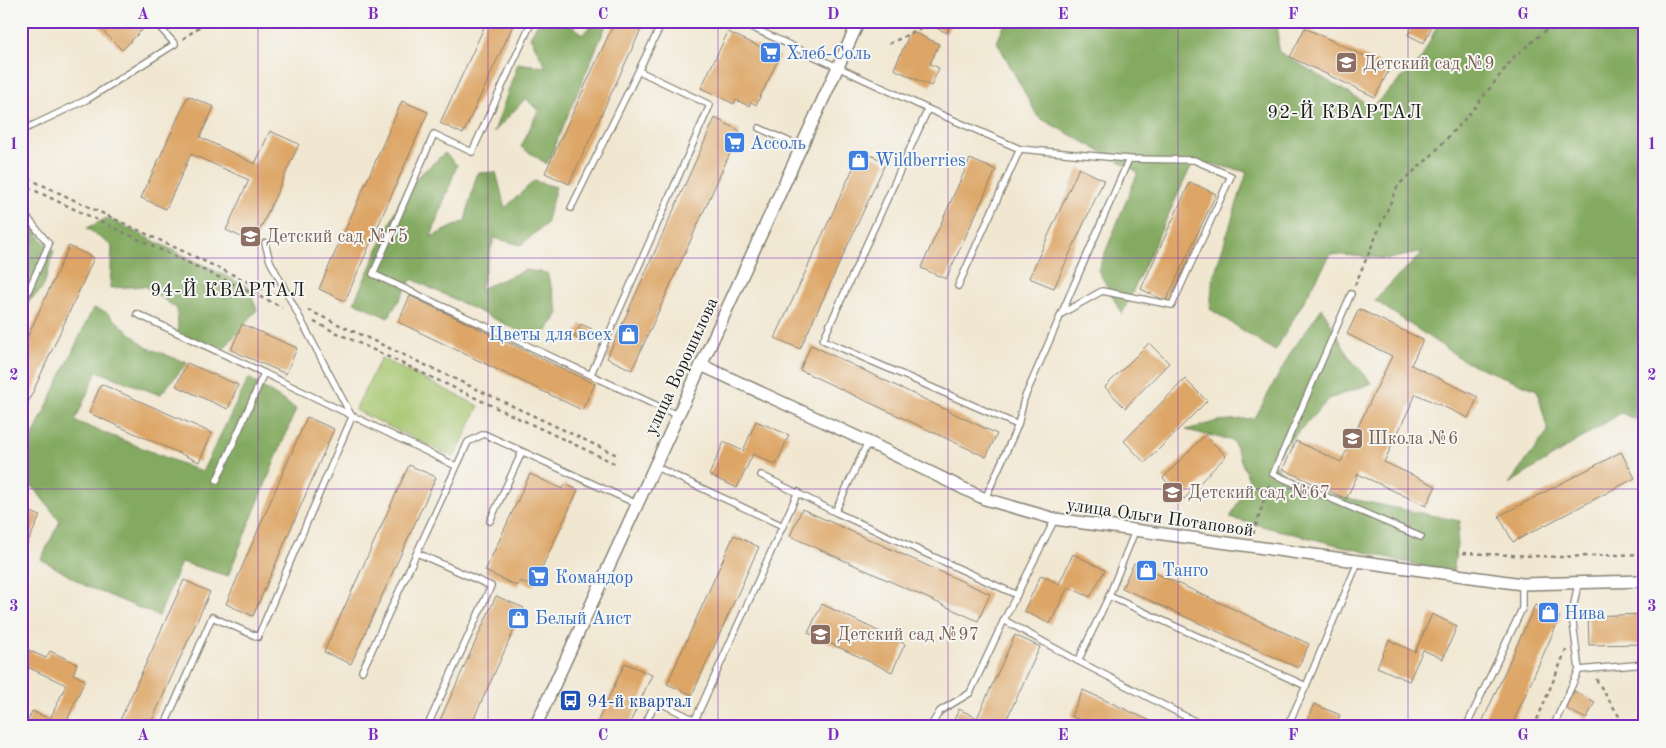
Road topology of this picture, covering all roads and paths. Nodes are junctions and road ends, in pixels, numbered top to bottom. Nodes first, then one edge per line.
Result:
1 (154, 21) edge
2 (207, 21) edge
3 (532, 21) edge
4 (663, 21) edge
5 (738, 21) edge
6 (859, 21) edge
7 (950, 21) edge
8 (1557, 21) edge
9 (175, 44) junction
10 (889, 44) dead end
11 (838, 67) junction
12 (639, 71) junction
13 (928, 109) junction
14 (759, 128) dead end
15 (21, 131) edge
16 (801, 146) junction
17 (1020, 149) junction
18 (1129, 160) junction
19 (21, 175) edge
20 (21, 184) edge
21 (572, 208) dead end
22 (21, 210) edge
23 (265, 243) dead end
24 (958, 286) dead end
25 (1351, 294) joint
26 (292, 302) junction
27 (21, 307) edge
28 (137, 314) dead end
29 (298, 314) junction
30 (1061, 314) junction
31 (700, 365) junction
32 (264, 373) junction
33 (591, 374) junction
34 (678, 415) junction
35 (352, 417) junction
36 (1018, 426) junction
37 (868, 442) junction
38 (522, 452) junction
39 (619, 456) dead end
40 (616, 464) dead end
41 (456, 466) junction
42 (654, 466) junction
43 (1273, 474) junction
44 (761, 475) dead end
45 (217, 480) dead end
46 (798, 492) junction
47 (986, 498) junction
48 (637, 504) junction
49 (835, 512) junction
50 (1055, 519) junction
51 (490, 521) dead end
52 (783, 526) junction
53 (1135, 531) junction
54 (1421, 537) dead end
55 (1249, 547) junction
56 (417, 553) junction
57 (1463, 553) dead end
58 (1645, 554) edge
59 (1358, 562) junction
60 (1645, 582) edge
61 (1578, 583) junction
62 (1522, 584) junction
63 (1017, 595) junction
64 (1109, 596) junction
65 (1004, 620) junction
66 (1574, 633) junction
67 (1078, 661) junction
68 (1645, 664) edge
69 (1590, 669) junction
70 (1579, 670) junction
71 (362, 671) dead end
72 (1306, 686) junction
73 (1645, 709) edge
74 (695, 720) junction
75 (1534, 726) edge
76 (1625, 726) edge
77 (1635, 726) edge
78 (164, 727) edge
79 (428, 727) edge
80 (535, 727) edge
81 (644, 727) edge
82 (708, 727) edge
83 (930, 727) edge
84 (1206, 727) edge
85 (1287, 727) edge
86 (1466, 727) edge
87 (1539, 727) edge
88 (1553, 727) edge

1 - 9 lane
2 - 9 path
3 - 33 lane
4 - 12 lane
5 - 11 lane
6 - 11 street, улица Ворошилова
7 - 10 path
8 - 25 path
9 - 15 lane
11 - 13 lane
11 - 16 street, улица Ворошилова
12 - 21 lane
12 - 33 lane
13 - 17 lane
13 - 36 lane
14 - 16 lane
16 - 31 street, улица Ворошилова
17 - 18 lane
17 - 24 lane
18 - 30 lane
18 - 30 lane
19 - 26 path
20 - 29 path
22 - 27 lane
23 - 26 lane
25 - 43 lane
26 - 29 lane
26 - 39 path
28 - 32 lane
29 - 35 lane
29 - 40 path
30 - 36 lane
31 - 34 street, улица Ворошилова
31 - 37 street, улица Ольги Потаповой
32 - 35 lane
32 - 45 lane
33 - 34 lane
34 - 42 street, улица Ворошилова
35 - 41 lane
35 - 78 lane
36 - 47 lane
37 - 47 street, улица Ольги Потаповой
37 - 49 lane
38 - 41 lane
38 - 48 lane
38 - 51 lane
41 - 56 lane
42 - 48 street, улица Ворошилова
42 - 52 lane
43 - 54 lane
43 - 55 path
44 - 46 lane
46 - 49 lane
46 - 52 lane
47 - 50 street, улица Ольги Потаповой
48 - 80 street, улица Ворошилова
49 - 63 lane
50 - 53 street, улица Ольги Потаповой
50 - 63 lane
52 - 74 lane
53 - 55 street, улица Ольги Потаповой
53 - 64 lane
55 - 59 street, улица Ольги Потаповой
56 - 71 lane
56 - 79 lane
57 - 58 path
59 - 62 street, улица Ольги Потаповой
59 - 72 lane
60 - 61 street, улица Ольги Потаповой
61 - 62 street, улица Ольги Потаповой
61 - 66 lane
62 - 86 lane
63 - 65 lane
64 - 67 lane
64 - 72 lane
65 - 67 lane
65 - 83 lane
66 - 70 lane
66 - 75 path
67 - 84 lane
68 - 69 lane
69 - 70 lane
69 - 76 path
70 - 88 lane
72 - 85 lane
73 - 77 path
74 - 81 lane
74 - 82 lane
75 - 87 path

